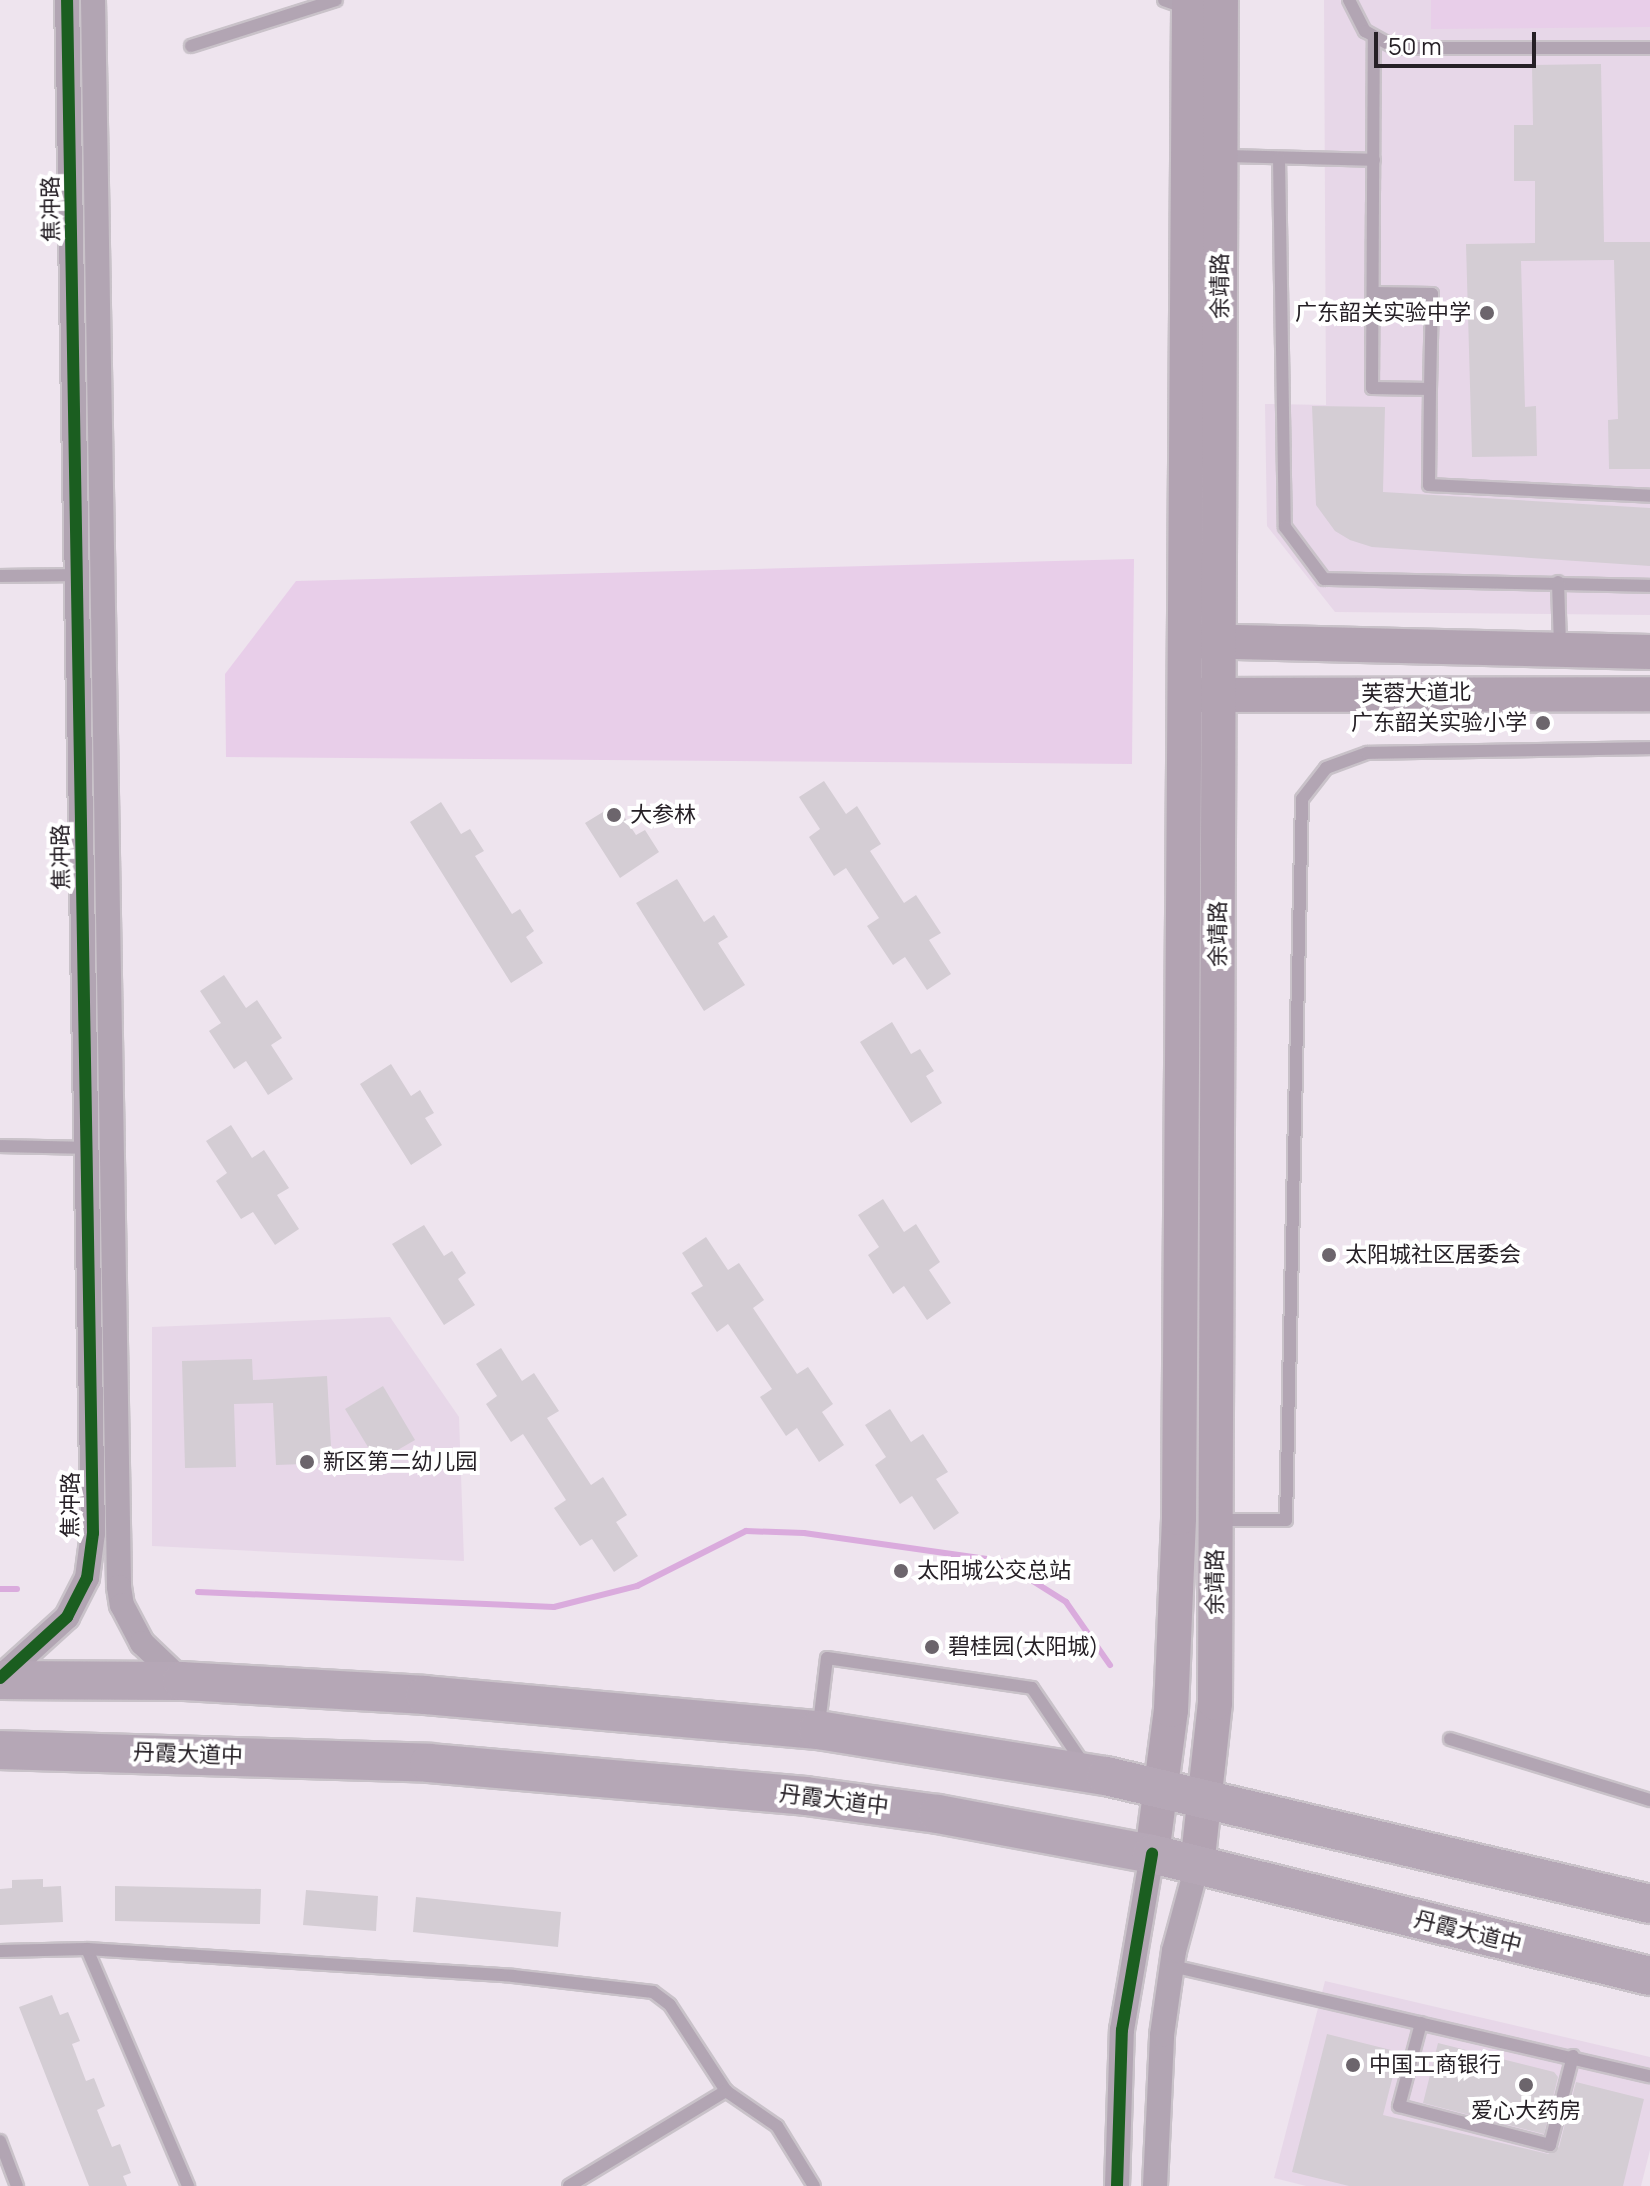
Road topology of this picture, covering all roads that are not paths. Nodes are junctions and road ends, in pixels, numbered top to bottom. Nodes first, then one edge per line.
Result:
1 (67, 0) edge
2 (93, 0) edge
3 (336, 0) edge
4 (1221, 0) edge
5 (1349, 0) edge
6 (1180, 3) edge
7 (1374, 39) junction
8 (191, 46) dead end
9 (1650, 48) edge
10 (1220, 156) junction
11 (1279, 158) junction
12 (1374, 160) junction
13 (1374, 293) junction
14 (1430, 389) junction
15 (1650, 496) edge
16 (77, 575) junction
17 (0, 576) edge
18 (1558, 582) junction
19 (1650, 586) edge
20 (1183, 641) junction
21 (1218, 642) junction
22 (1561, 650) junction
23 (1650, 652) edge
24 (1218, 694) junction
25 (1650, 694) edge
26 (1182, 695) junction
27 (1650, 748) edge
28 (0, 1146) edge
29 (86, 1148) junction
30 (1216, 1520) junction
31 (0, 1679) edge
32 (182, 1681) junction
33 (818, 1730) junction
34 (1450, 1739) dead end
35 (0, 1750) edge
36 (1089, 1773) junction
37 (1163, 1788) junction
38 (1208, 1798) junction
39 (1650, 1800) edge
40 (1152, 1854) junction
41 (1197, 1866) junction
42 (1650, 1904) edge
43 (87, 1949) junction
44 (0, 1951) edge
45 (1172, 1966) junction
46 (1650, 1976) edge
47 (1421, 2023) junction
48 (1573, 2056) junction
49 (1650, 2076) edge
50 (726, 2091) junction
51 (0, 2141) edge
52 (17, 2186) edge
53 (188, 2186) edge
54 (569, 2186) edge
55 (814, 2186) edge
56 (1117, 2186) edge
57 (1155, 2186) edge

1 - 16 street, 焦冲路
2 - 32 street, 焦冲路
3 - 8 lane
4 - 10 main road, 余靖路
5 - 7 lane
6 - 20 main road, 余靖路
7 - 9 lane
7 - 12 lane
10 - 11 lane
10 - 21 main road, 余靖路
11 - 12 lane
11 - 18 lane
12 - 13 lane
13 - 14 lane
13 - 14 lane
14 - 15 lane
16 - 17 lane
16 - 29 street, 焦冲路
18 - 19 lane
18 - 22 lane
20 - 21 main road, 芙蓉大道北
20 - 26 main road, 余靖路
21 - 22 main road, 芙蓉大道北
21 - 24 main road, 余靖路
22 - 23 main road, 芙蓉大道北
24 - 25 main road, 芙蓉大道北
24 - 26 main road, 芙蓉大道北
24 - 30 main road, 余靖路
26 - 37 main road, 余靖路
27 - 30 lane
28 - 29 lane
29 - 31 street, 焦冲路
30 - 38 main road, 余靖路
31 - 32 main road
32 - 33 main road
33 - 36 main road
33 - 36 lane
34 - 39 lane
35 - 40 main road, 丹霞大道中
36 - 37 main road
37 - 38 main road
37 - 40 main road, 余靖路
38 - 41 main road, 余靖路
38 - 42 main road
40 - 41 main road, 丹霞大道中
40 - 56 street
41 - 45 street
41 - 46 main road, 丹霞大道中
43 - 44 lane
43 - 50 lane
43 - 53 lane
45 - 47 lane
45 - 57 street
47 - 48 lane
47 - 48 lane
48 - 49 lane
50 - 54 lane
50 - 55 lane
51 - 52 lane

